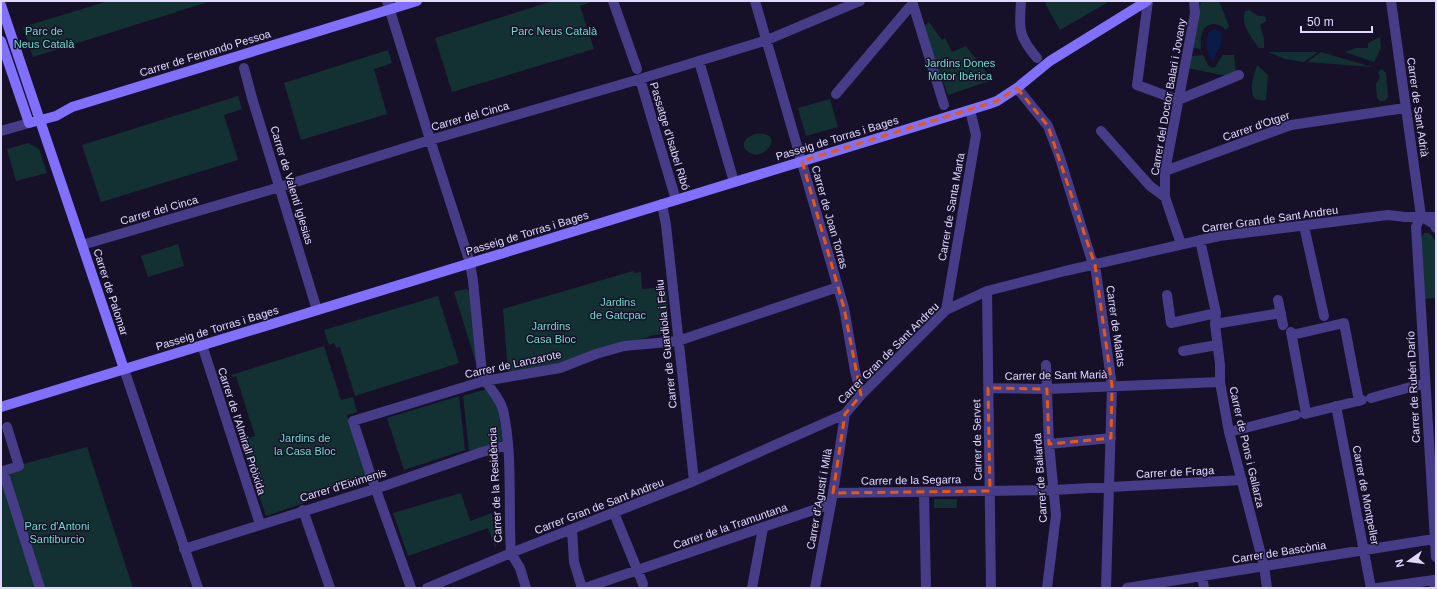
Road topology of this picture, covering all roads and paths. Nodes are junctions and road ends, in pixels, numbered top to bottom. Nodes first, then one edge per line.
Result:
1 (417, 1) edge
2 (613, 1) edge
3 (755, 1) edge
4 (860, 1) edge
5 (1021, 1) edge
6 (1147, 1) edge
7 (1194, 1) edge
8 (1391, 1) edge
9 (913, 2) edge
10 (1, 5) edge
11 (388, 5) edge
12 (767, 40) junction
13 (1, 41) edge
14 (1037, 58) dead end
15 (699, 61) junction
16 (244, 68) dead end
17 (638, 74) junction
18 (1239, 75) dead end
19 (1017, 88) junction
20 (836, 94) dead end
21 (1178, 100) junction
22 (944, 106) dead end
23 (1405, 108) junction
24 (970, 110) junction
25 (40, 120) junction
26 (29, 123) junction
27 (1, 131) edge
28 (1101, 131) dead end
29 (430, 140) junction
30 (802, 161) junction
31 (1165, 171) junction
32 (734, 182) junction
33 (280, 187) junction
34 (1165, 197) junction
35 (676, 200) junction
36 (662, 204) junction
37 (1421, 216) junction
38 (1436, 217) edge
39 (1304, 226) junction
40 (1436, 228) edge
41 (1200, 240) junction
42 (1181, 244) junction
43 (82, 245) junction
44 (470, 263) junction
45 (1096, 264) junction
46 (838, 288) junction
47 (987, 291) junction
48 (1167, 295) dead end
49 (1278, 300) dead end
50 (317, 310) junction
51 (946, 310) junction
52 (1216, 313) junction
53 (1281, 313) junction
54 (1325, 323) junction
55 (1215, 324) junction
56 (1289, 331) junction
57 (678, 341) junction
58 (202, 345) junction
59 (1217, 345) junction
60 (1183, 351) dead end
61 (1046, 366) dead end
62 (124, 369) junction
63 (484, 381) junction
64 (1220, 382) junction
65 (1425, 384) junction
66 (1112, 386) junction
67 (988, 388) junction
68 (1047, 389) junction
69 (861, 395) junction
70 (1364, 400) junction
71 (1336, 406) junction
72 (1, 407) edge
73 (845, 414) junction
74 (1302, 414) junction
75 (7, 427) dead end
76 (1229, 432) junction
77 (1111, 438) junction
78 (1049, 444) junction
79 (508, 445) junction
80 (1242, 480) junction
81 (694, 481) junction
82 (1110, 487) junction
83 (375, 488) junction
84 (990, 489) junction
85 (1054, 490) junction
86 (924, 492) junction
87 (833, 493) junction
88 (831, 504) junction
89 (303, 510) junction
90 (614, 513) junction
91 (260, 524) junction
92 (763, 528) junction
93 (572, 530) junction
94 (1434, 539) junction
95 (184, 548) junction
96 (1365, 550) junction
97 (511, 553) junction
98 (1436, 557) edge
99 (1264, 566) junction
100 (637, 570) junction
101 (1202, 576) junction
102 (1434, 582) edge
103 (643, 584) dead end
104 (40, 588) edge
105 (198, 588) edge
106 (330, 588) edge
107 (411, 588) edge
108 (427, 588) edge
109 (526, 588) edge
110 (584, 588) edge
111 (752, 588) edge
112 (815, 588) edge
113 (926, 588) edge
114 (991, 588) edge
115 (1047, 588) edge
116 (1106, 588) edge
117 (1127, 588) edge
118 (1204, 588) edge
119 (1268, 588) edge
120 (1372, 588) edge
121 (1377, 588) edge

1 - 11 street, Carrer de Fernando Pessoa
2 - 17 street, Passatge d'Isabel Ribó
3 - 12 street, Carrer de Joan Torras
4 - 12 street, Carrer del Cinca
5 - 14 street
6 - 19 street, Passeig de Torras i Bages
6 - 21 street
7 - 21 street, Carrer del Doctor Balari i Jovany
8 - 23 street, Carrer de Sant Adrià
9 - 20 street
9 - 22 street
10 - 25 street, Carrer de Palomar
11 - 25 street, Carrer de Fernando Pessoa
11 - 29 street
12 - 15 street, Carrer del Cinca
12 - 30 street, Carrer de Joan Torras
13 - 26 street
15 - 17 street, Carrer del Cinca
15 - 32 street
16 - 33 street, Carrer de Valentí Iglesias
17 - 29 street, Carrer del Cinca
17 - 35 street, Passatge d'Isabel Ribó
18 - 21 street
19 - 24 street, Passeig de Torras i Bages
19 - 45 street, Carrer de Malats
21 - 31 street, Carrer del Doctor Balari i Jovany
23 - 31 street, Carrer d'Otger
23 - 37 street, Carrer de Sant Adrià
24 - 30 street, Passeig de Torras i Bages
24 - 51 street, Carrer de Santa Marta
25 - 26 street, Carrer de Fernando Pessoa
25 - 43 street, Carrer de Palomar
26 - 27 street, Carrer de Fernando Pessoa
28 - 34 street
29 - 33 street, Carrer del Cinca
29 - 44 street
30 - 32 street, Passeig de Torras i Bages
30 - 46 street, Carrer de Joan Torras
31 - 34 street, Carrer del Doctor Balari i Jovany
32 - 35 street, Passeig de Torras i Bages
33 - 43 street, Carrer del Cinca
33 - 50 street, Carrer de Valentí Iglesias
34 - 42 street, Carrer del Doctor Balari i Jovany
35 - 36 street, Passeig de Torras i Bages
36 - 44 street, Passeig de Torras i Bages
36 - 57 street, Carrer de Guardiola i Feliu
37 - 38 street, Carrer Gran de Sant Andreu
37 - 39 street, Carrer Gran de Sant Andreu
37 - 40 street
37 - 65 street, Carrer de Rubén Darío
39 - 41 street, Carrer Gran de Sant Andreu
39 - 54 street
41 - 42 street, Carrer Gran de Sant Andreu
41 - 52 street, Carrer de Pons i Gallarza
42 - 45 street, Carrer Gran de Sant Andreu
43 - 62 street, Carrer de Palomar
44 - 50 street, Passeig de Torras i Bages
44 - 63 street
45 - 47 street, Carrer Gran de Sant Andreu
45 - 66 street, Carrer de Malats
46 - 57 street, Carrer de Lanzarote
46 - 69 street, Carrer de Joan Torras
47 - 51 street, Carrer Gran de Sant Andreu
47 - 67 street, Carrer de Servet
48 - 52 street
49 - 53 street
50 - 58 street, Passeig de Torras i Bages
51 - 69 street, Carrer Gran de Sant Andreu
52 - 55 street, Carrer de Pons i Gallarza
53 - 55 street
53 - 56 street
54 - 56 street
54 - 70 street
55 - 59 street, Carrer de Pons i Gallarza
56 - 74 street
57 - 63 street, Carrer de Lanzarote
57 - 81 street, Carrer de Guardiola i Feliu
58 - 62 street, Passeig de Torras i Bages
58 - 91 street, Carrer de l'Almirall Pròixida
59 - 60 street
59 - 64 street, Carrer de Pons i Gallarza
61 - 68 street, Carrer de Baliarda
62 - 72 street, Passeig de Torras i Bages
62 - 95 street, Carrer de Palomar
63 - 79 street, Carrer de la Residència
63 - 83 street, Carrer de Lanzarote
64 - 66 street, Carrer de Sant Marià
64 - 76 street, Carrer de Pons i Gallarza
65 - 70 street
65 - 94 street, Carrer de Rubén Darío
66 - 68 street, Carrer de Sant Marià
66 - 77 street, Carrer de Malats
67 - 68 street, Carrer de Sant Marià
67 - 84 street, Carrer de Servet
68 - 78 street, Carrer de Baliarda
69 - 73 street, Carrer Gran de Sant Andreu
70 - 71 street
71 - 74 street
71 - 96 street, Carrer de Montpeller
73 - 81 street, Carrer Gran de Sant Andreu
73 - 87 street, Carrer d'Agustí i Milà
74 - 76 street
75 - 104 street
76 - 80 street, Carrer de Pons i Gallarza
77 - 78 street
77 - 82 street, Carrer de Malats
78 - 85 street, Carrer de Baliarda
79 - 83 street, Carrer d'Eiximenis
79 - 97 street, Carrer de la Residència
80 - 82 street, Carrer de Fraga
80 - 99 street, Carrer de Pons i Gallarza
81 - 90 street, Carrer Gran de Sant Andreu
82 - 85 street, Carrer de Fraga
82 - 116 street, Carrer de Malats
83 - 89 street, Carrer d'Eiximenis
83 - 107 street
84 - 85 street, Carrer de la Segarra
84 - 86 street, Carrer de la Segarra
84 - 114 street, Carrer de Servet
85 - 115 street, Carrer de Baliarda
86 - 87 street, Carrer de la Segarra
86 - 113 street
87 - 88 street, Carrer d'Agustí i Milà
88 - 92 street, Carrer de la Tramuntana
88 - 112 street, Carrer d'Agustí i Milà
89 - 91 street, Carrer d'Eiximenis
89 - 106 street
90 - 93 street, Carrer Gran de Sant Andreu
90 - 100 street
91 - 95 street, Carrer d'Eiximenis
92 - 100 street, Carrer de la Tramuntana
92 - 111 street
93 - 97 street, Carrer Gran de Sant Andreu
93 - 110 street
94 - 96 street, Carrer de Bascònia
94 - 98 street, Carrer de Rubén Darío
95 - 105 street, Carrer de Palomar
96 - 99 street, Carrer de Bascònia
96 - 120 street, Carrer de Montpeller
97 - 108 street, Carrer Gran de Sant Andreu
97 - 109 street
99 - 101 street, Carrer de Bascònia
99 - 119 street, Carrer de Pons i Gallarza
100 - 103 street
100 - 110 street, Carrer de la Tramuntana
101 - 117 street, Carrer de Bascònia
101 - 118 street
102 - 121 street

